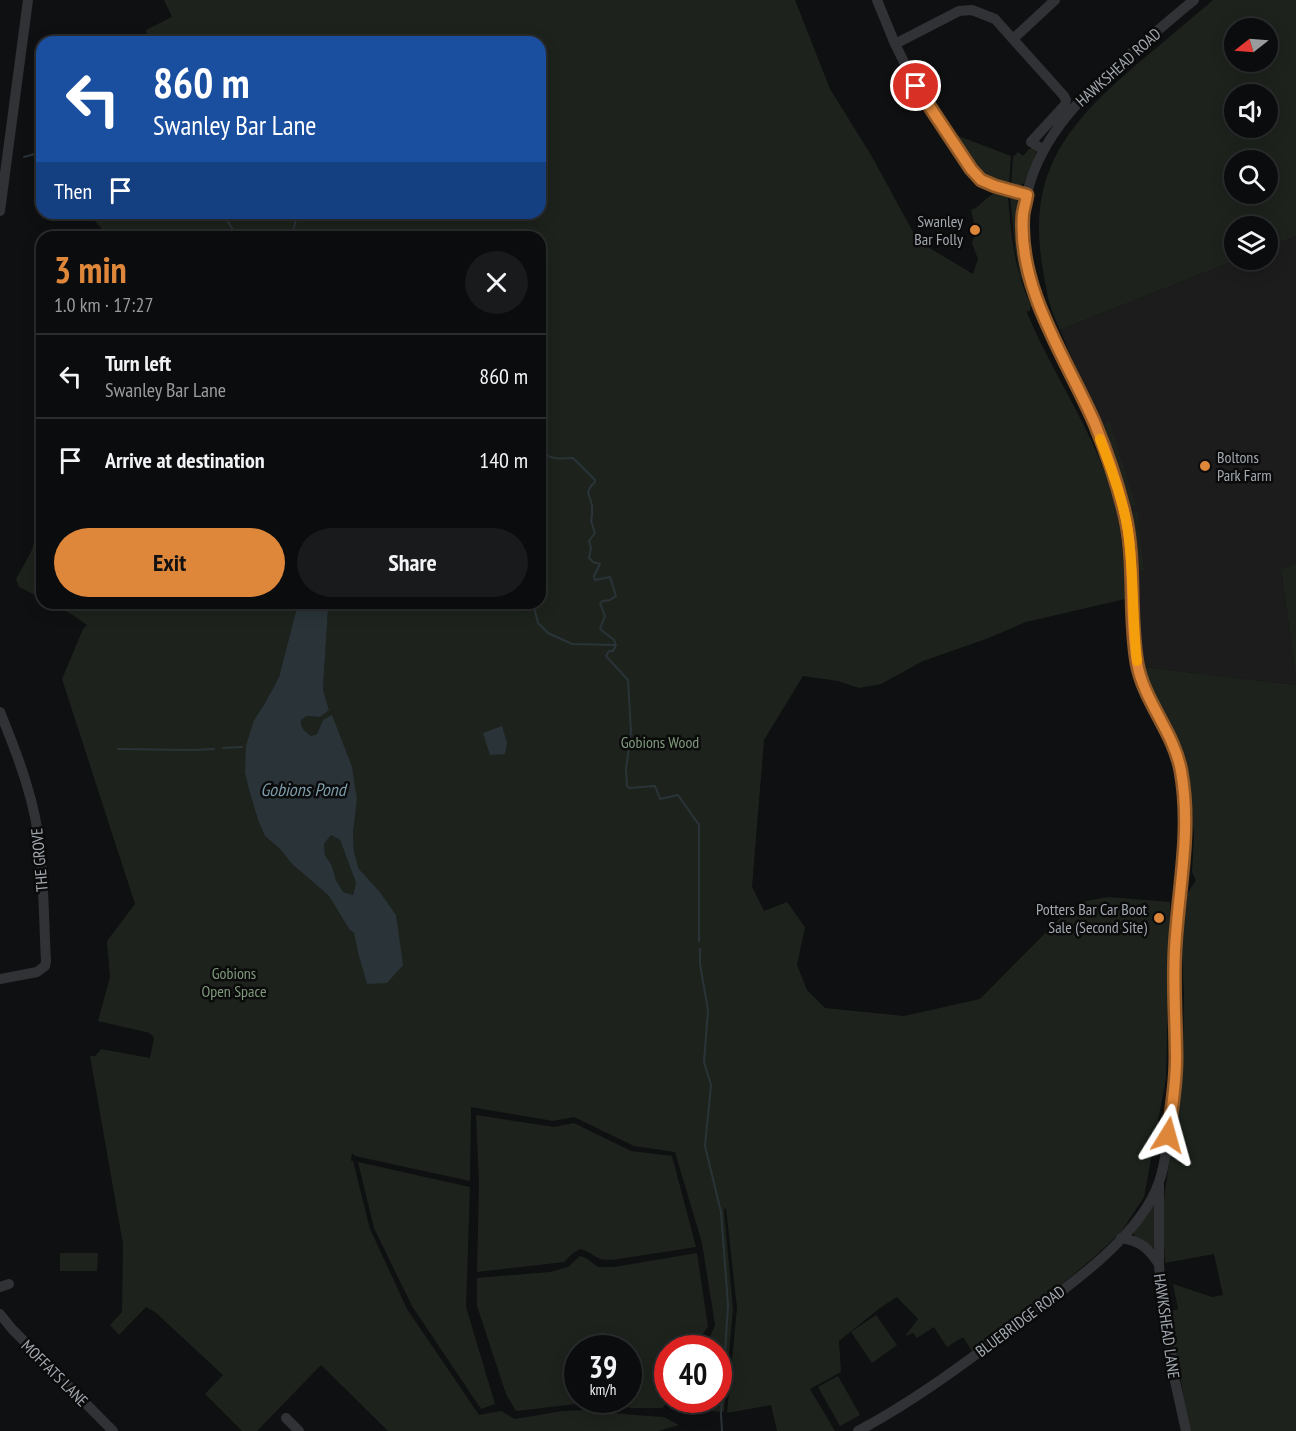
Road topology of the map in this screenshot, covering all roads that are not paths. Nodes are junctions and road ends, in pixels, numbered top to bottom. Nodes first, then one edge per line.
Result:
1 (28, 0) edge
2 (877, 0) edge
3 (1055, 0) edge
4 (1194, 0) edge
5 (1013, 39) junction
6 (895, 44) junction
7 (1044, 150) junction
8 (2, 176) edge
9 (1027, 195) junction
10 (0, 211) edge
11 (0, 712) edge
12 (0, 979) edge
13 (1159, 1184) junction
14 (1121, 1238) junction
15 (1159, 1264) junction
16 (0, 1314) edge
17 (286, 1418) dead end
18 (113, 1431) edge
19 (299, 1431) edge
20 (858, 1431) edge
21 (1186, 1431) edge

1 - 8 street
2 - 6 street
3 - 5 street
4 - 7 street, HAWKSHEAD ROAD
5 - 6 street
5 - 7 street
6 - 9 street
7 - 9 street, HAWKSHEAD ROAD
8 - 10 street
9 - 13 street, HAWKSHEAD ROAD
11 - 12 street, THE GROVE
13 - 14 street, BLUEBRIDGE ROAD
13 - 15 street, HAWKSHEAD LANE
14 - 15 street
14 - 20 street, BLUEBRIDGE ROAD
15 - 21 street, HAWKSHEAD LANE
16 - 18 street, MOFFATS LANE
17 - 19 street

